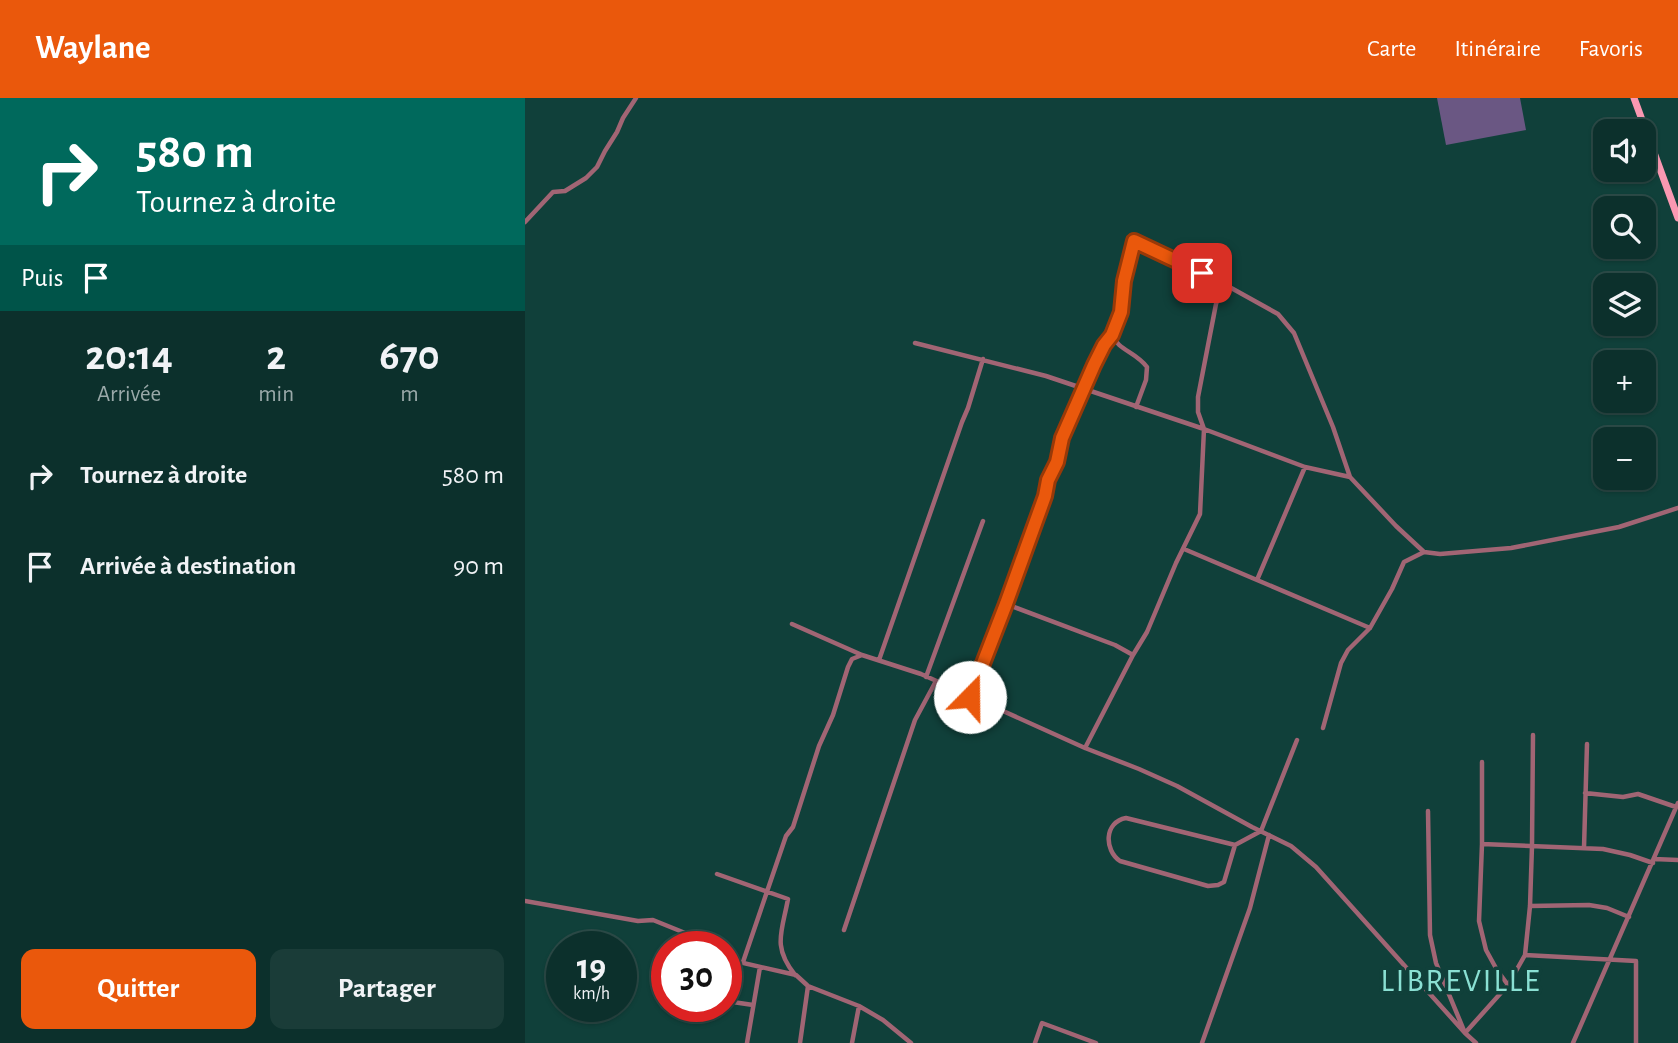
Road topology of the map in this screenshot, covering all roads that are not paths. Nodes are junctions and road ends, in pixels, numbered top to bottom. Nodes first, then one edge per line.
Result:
1 (636, 98) edge
2 (1634, 98) edge
3 (1678, 218) edge
4 (525, 222) edge
5 (1224, 284) junction
6 (1112, 335) junction
7 (915, 343) dead end
8 (983, 359) junction
9 (1083, 390) junction
10 (1136, 407) junction
11 (1204, 429) junction
12 (1305, 467) junction
13 (1350, 477) junction
14 (1678, 508) edge
15 (982, 522) dead end
16 (1184, 549) junction
17 (1424, 552) junction
18 (1257, 580) junction
19 (1006, 604) junction
20 (792, 624) dead end
21 (1370, 628) junction
22 (862, 655) junction
23 (1133, 655) junction
24 (879, 660) junction
25 (926, 677) junction
26 (936, 681) junction
27 (970, 697) junction
28 (1322, 728) dead end
29 (1533, 735) dead end
30 (1297, 740) dead end
31 (1587, 744) dead end
32 (1085, 748) junction
33 (1482, 762) dead end
34 (1585, 793) junction
35 (1677, 805) edge
36 (1428, 811) dead end
37 (1261, 831) junction
38 (1269, 835) junction
39 (1482, 844) junction
40 (1235, 845) junction
41 (1532, 846) junction
42 (1584, 848) junction
43 (1678, 860) edge
44 (1653, 861) junction
45 (717, 874) dead end
46 (767, 892) junction
47 (525, 901) edge
48 (1530, 906) junction
49 (1629, 916) junction
50 (844, 930) dead end
51 (680, 931) edge
52 (1525, 955) junction
53 (1609, 961) junction
54 (743, 962) joint
55 (759, 967) junction
56 (796, 975) junction
57 (1508, 985) junction
58 (808, 986) junction
59 (742, 1003) edge
60 (753, 1005) junction
61 (859, 1006) junction
62 (1465, 1033) junction
63 (747, 1043) edge
64 (800, 1043) edge
65 (852, 1043) edge
66 (911, 1043) edge
67 (1035, 1043) edge
68 (1096, 1043) edge
69 (1202, 1043) edge
70 (1476, 1043) edge
71 (1573, 1043) edge
72 (1636, 1043) edge

1 - 4 street
2 - 3 main road
5 - 6 street
5 - 11 street
5 - 13 street
6 - 9 street
6 - 10 street
7 - 8 street
8 - 9 street
8 - 24 street
9 - 10 street
9 - 19 street
10 - 11 street
11 - 12 street
11 - 16 street
12 - 13 street
12 - 18 street
13 - 17 street
14 - 17 street
15 - 25 street
16 - 18 street
16 - 23 street
17 - 21 street
18 - 21 street
19 - 23 street
19 - 27 street
20 - 22 street
21 - 28 street
22 - 24 street
22 - 46 street
23 - 32 street
24 - 25 street
25 - 26 street
26 - 27 street
26 - 50 street
27 - 32 street
29 - 41 street
30 - 37 street
31 - 34 street
32 - 37 street
33 - 39 street
34 - 35 street
34 - 42 street
35 - 44 street
36 - 62 street
37 - 38 street
37 - 40 street
38 - 62 street
38 - 69 street
39 - 41 street
39 - 57 street
40 - 40 street
41 - 42 street
41 - 48 street
42 - 44 street
43 - 44 street
44 - 49 street
45 - 46 street
46 - 54 street
46 - 56 street
47 - 51 street
48 - 49 street
48 - 52 street
49 - 53 street
52 - 53 street
52 - 57 street
53 - 71 street
53 - 72 street
54 - 55 street
55 - 56 street
55 - 60 street
56 - 58 street
57 - 62 street
58 - 61 street
58 - 64 street
59 - 60 street
60 - 63 street
61 - 65 street
61 - 66 street
62 - 70 street
67 - 68 street

